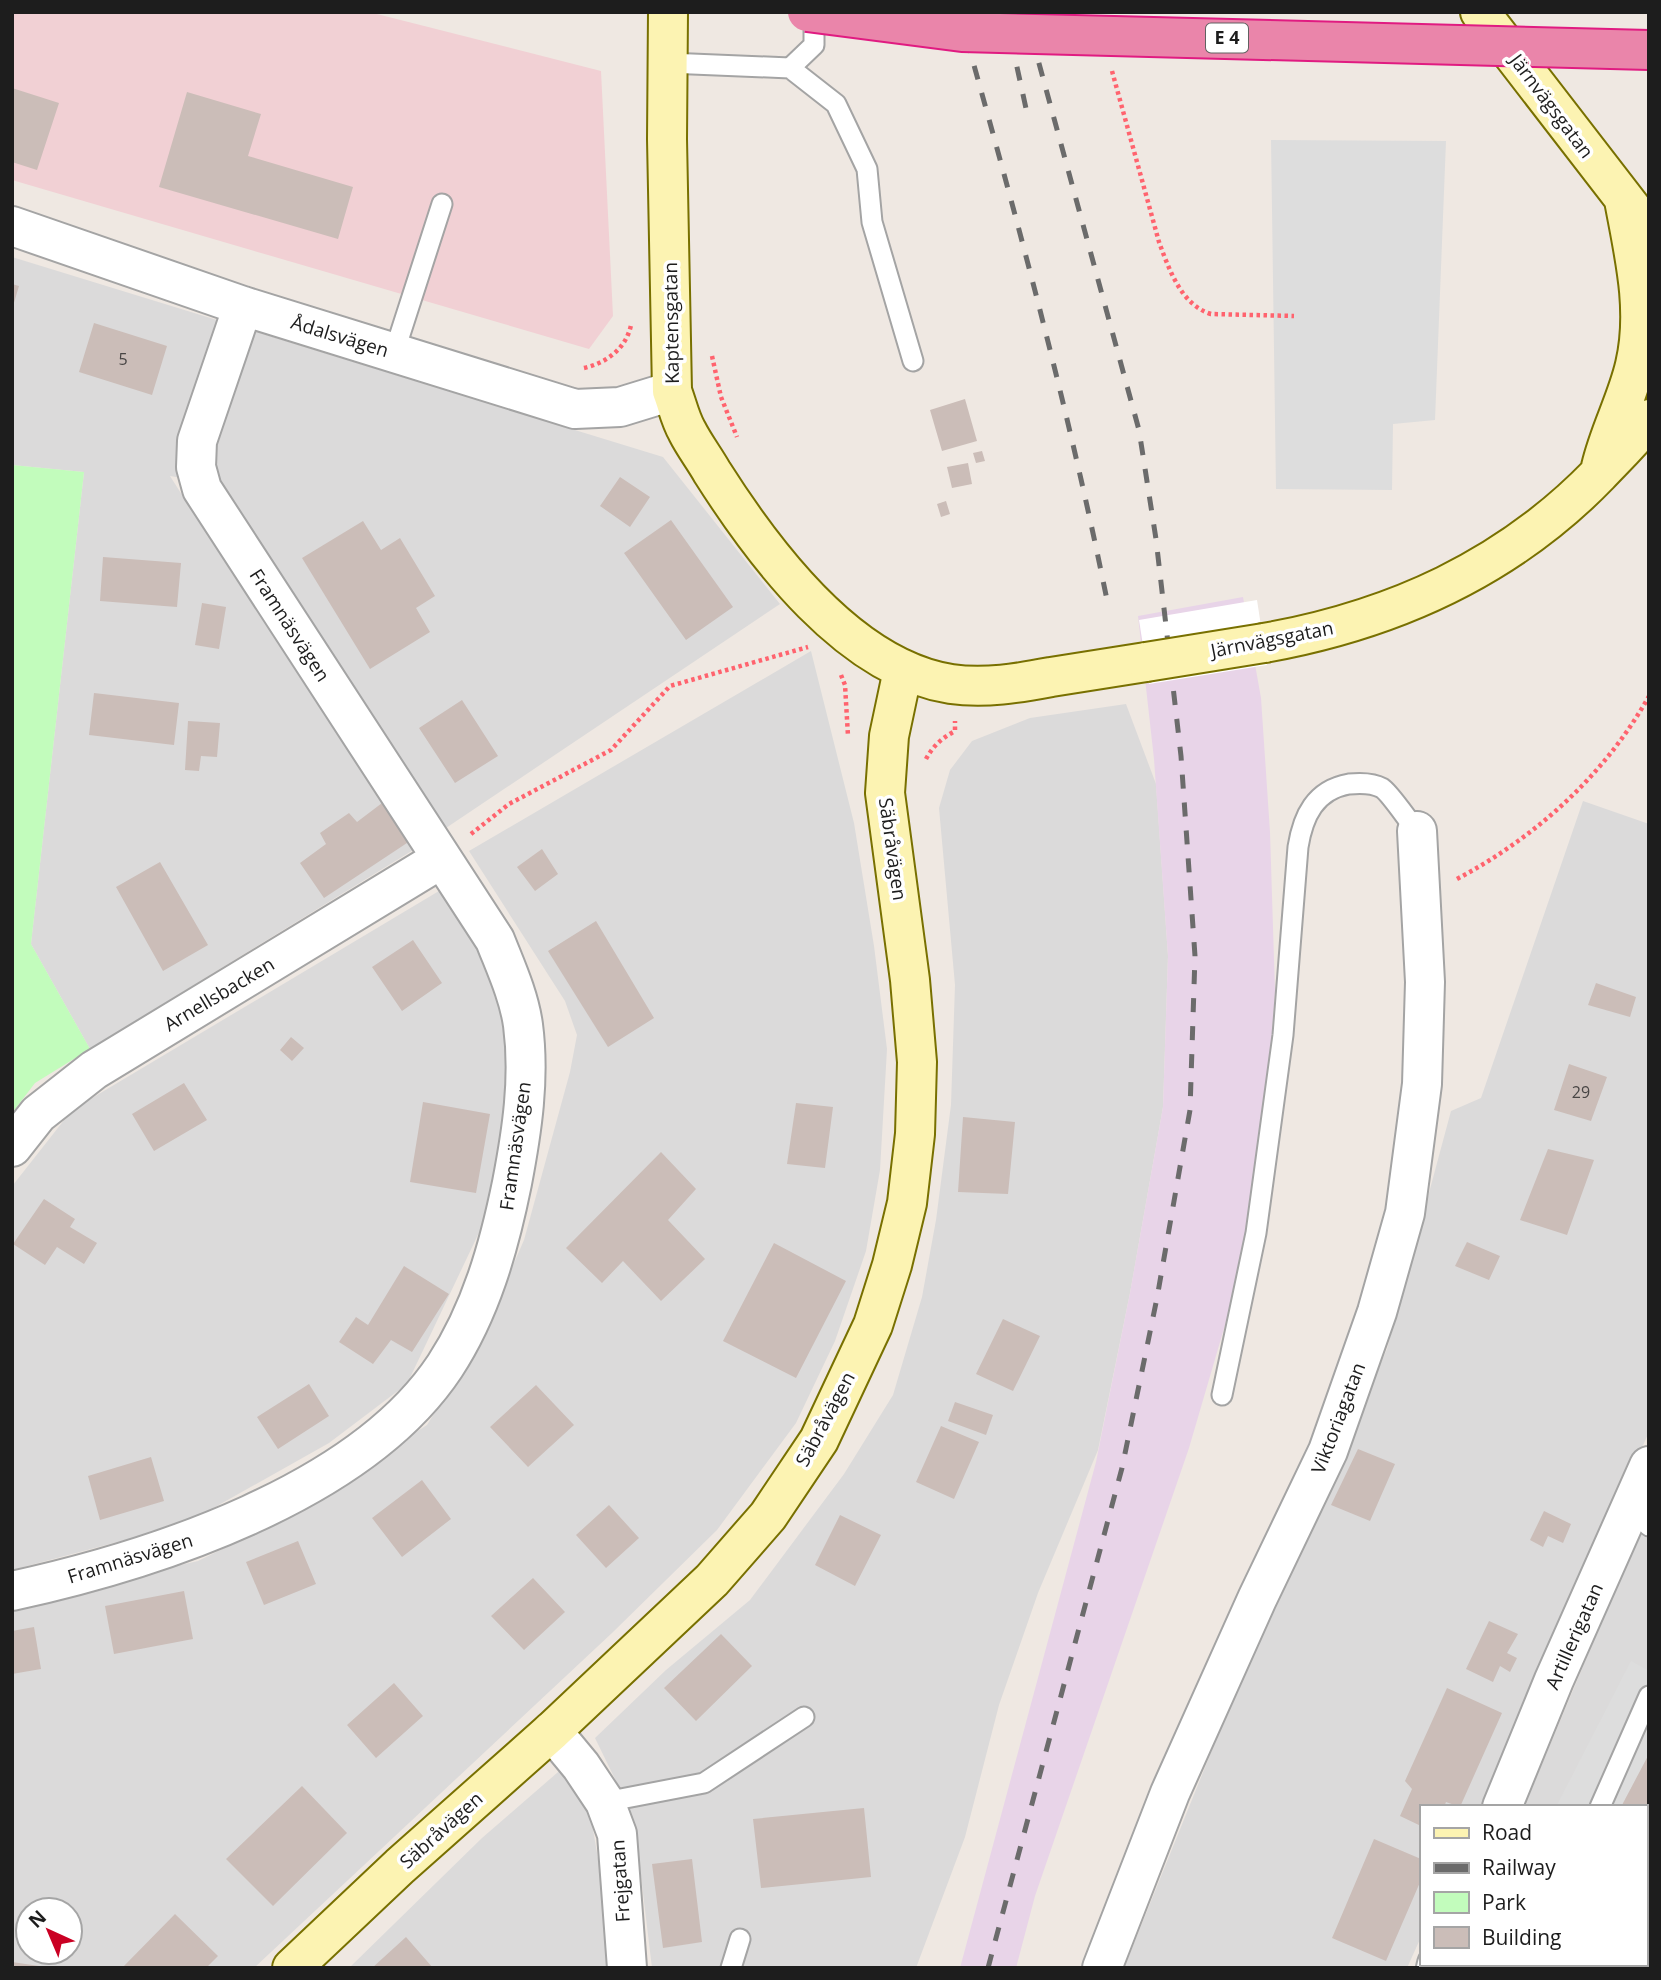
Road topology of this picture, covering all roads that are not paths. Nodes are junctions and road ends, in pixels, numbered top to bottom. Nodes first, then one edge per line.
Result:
1 (668, 12) edge
2 (807, 12) edge
3 (814, 12) edge
4 (1480, 12) edge
5 (1649, 50) edge
6 (668, 63) junction
7 (790, 68) junction
8 (442, 204) dead end
9 (1636, 214) edge
10 (12, 226) edge
11 (243, 306) junction
12 (394, 353) junction
13 (913, 361) dead end
14 (672, 391) junction
15 (1649, 419) edge
16 (1600, 472) junction
17 (903, 670) junction
18 (1417, 831) joint
19 (441, 859) junction
20 (12, 1147) edge
21 (1222, 1395) dead end
22 (1649, 1466) edge
23 (1639, 1517) edge
24 (12, 1591) edge
25 (1649, 1696) edge
26 (804, 1717) dead end
27 (552, 1731) junction
28 (605, 1802) junction
29 (1503, 1805) edge
30 (1601, 1805) edge
31 (740, 1939) dead end
32 (292, 1968) edge
33 (627, 1968) edge
34 (731, 1968) edge
35 (1102, 1968) edge

1 - 6 main road, Kaptensgatan
2 - 5 highway, E 4, bridge
3 - 7 lane
4 - 9 main road, Järnvägsgatan
6 - 7 lane
6 - 14 main road, Kaptensgatan
7 - 13 lane
8 - 12 lane
9 - 16 main road, Järnvägsgatan
10 - 11 street, Ådalsvägen
11 - 12 street, Ådalsvägen
11 - 19 street, Framnäsvägen
12 - 14 street, Ådalsvägen
14 - 17 main road, Kaptensgatan
15 - 16 main road, Järnvägsgatan
16 - 17 main road, Järnvägsgatan, bridge
17 - 27 main road, Säbråvägen
18 - 21 lane
18 - 35 street, Viktoriagatan
19 - 20 street, Arnellsbacken
19 - 24 street, Framnäsvägen
22 - 23 street, Artillerigatan
23 - 29 street, Artillerigatan
25 - 30 lane
26 - 28 lane
27 - 28 street, Frejgatan
27 - 32 main road, Säbråvägen
28 - 33 street, Frejgatan
31 - 34 lane

